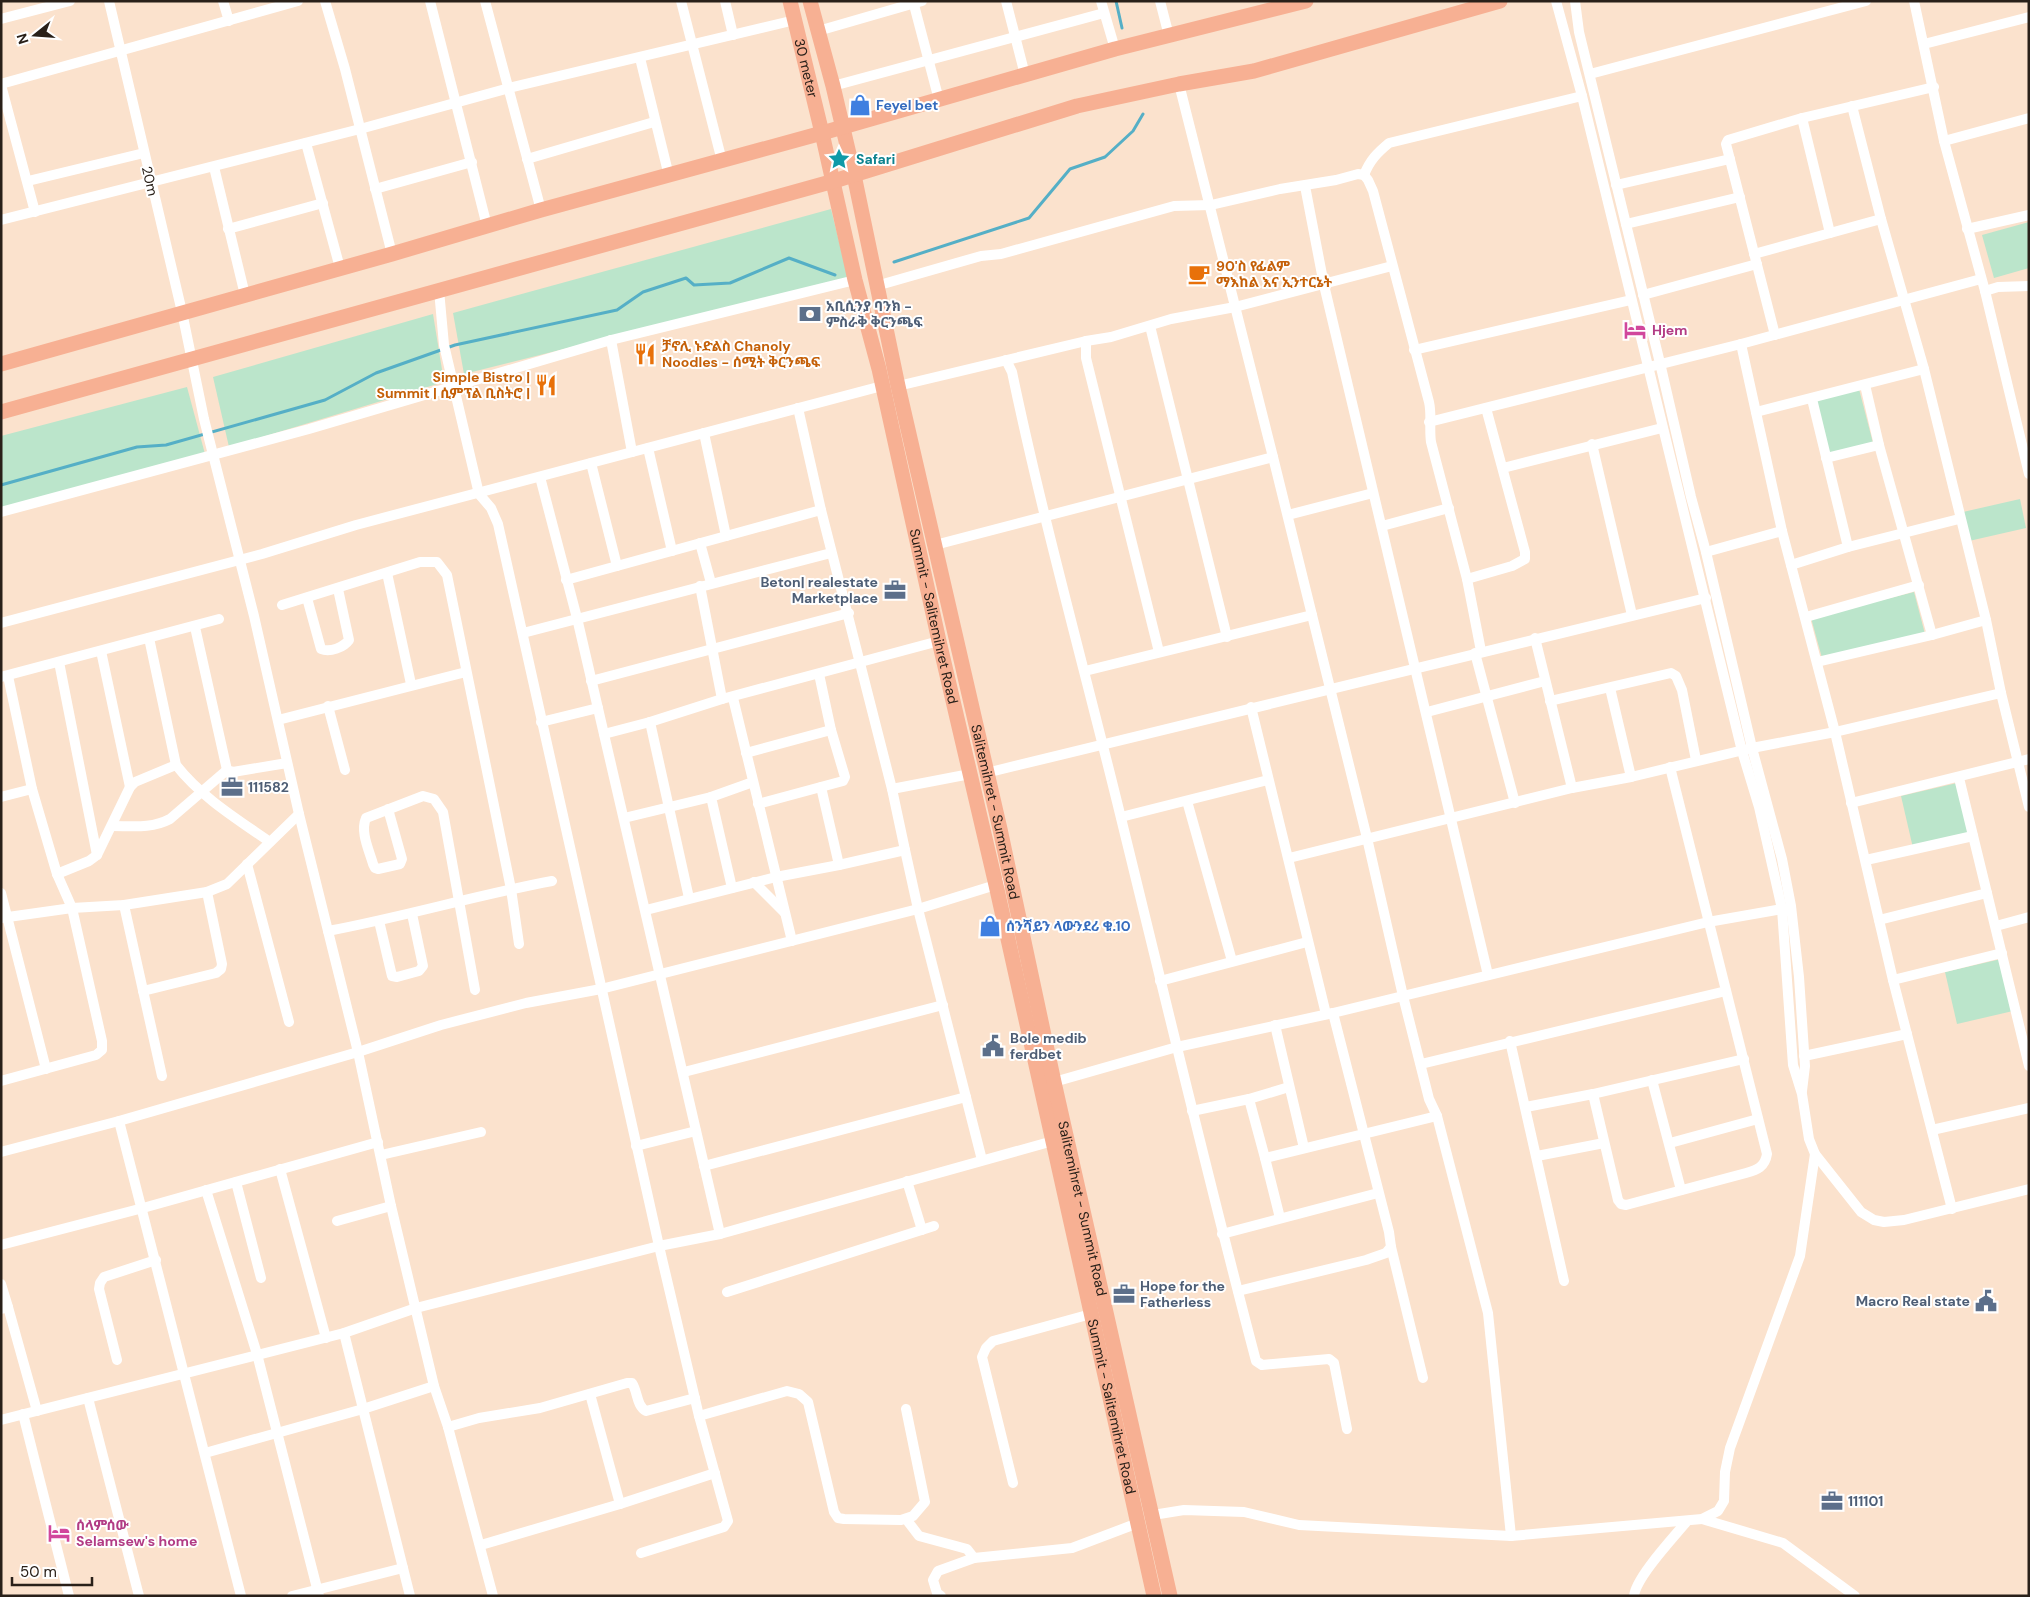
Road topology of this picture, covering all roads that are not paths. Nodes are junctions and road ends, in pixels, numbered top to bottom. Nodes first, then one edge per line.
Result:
1 (70, 1) edge
2 (109, 1) edge
3 (223, 1) edge
4 (298, 1) edge
5 (326, 1) edge
6 (430, 1) edge
7 (485, 1) edge
8 (681, 1) edge
9 (725, 1) edge
10 (790, 1) edge
11 (810, 1) edge
12 (1006, 1) edge
13 (1101, 1) edge
14 (1160, 1) edge
15 (1306, 1) edge
16 (1500, 1) edge
17 (1556, 1) edge
18 (1575, 1) edge
19 (1866, 1) edge
20 (1914, 1) edge
21 (916, 2) edge
22 (49, 4) edge
23 (1104, 13) junction
24 (2029, 17) edge
25 (1, 19) edge
26 (795, 20) junction
27 (229, 21) junction
28 (818, 31) junction
29 (733, 35) junction
30 (1015, 36) junction
31 (1168, 36) junction
32 (1924, 44) junction
33 (692, 45) junction
34 (1114, 49) junction
35 (120, 50) junction
36 (640, 58) junction
37 (928, 60) junction
38 (1590, 74) junction
39 (1025, 75) junction
40 (1, 84) edge
41 (1179, 84) junction
42 (833, 86) junction
43 (1934, 87) junction
44 (509, 88) junction
45 (1582, 96) junction
46 (939, 100) junction
47 (456, 102) junction
48 (1852, 106) junction
49 (1802, 118) junction
50 (2029, 118) edge
51 (654, 122) junction
52 (842, 128) junction
53 (360, 129) junction
54 (822, 133) junction
55 (1944, 141) junction
56 (306, 143) junction
57 (144, 153) junction
58 (528, 159) junction
59 (1730, 159) junction
60 (722, 161) junction
61 (472, 162) junction
62 (214, 167) junction
63 (1364, 174) junction
64 (854, 175) junction
65 (669, 176) junction
66 (28, 181) junction
67 (834, 181) junction
68 (150, 183) junction
69 (1616, 185) junction
70 (1305, 186) junction
71 (375, 189) junction
72 (1740, 197) junction
73 (323, 203) junction
74 (1211, 205) junction
75 (541, 210) junction
76 (35, 212) junction
77 (2029, 215) edge
78 (1881, 219) junction
79 (1, 220) edge
80 (1626, 224) junction
81 (487, 226) junction
82 (228, 229) junction
83 (1967, 230) junction
84 (1830, 233) junction
85 (392, 254) junction
86 (1755, 259) junction
87 (1392, 266) junction
88 (340, 268) junction
89 (1982, 279) junction
90 (855, 280) junction
91 (1324, 285) junction
92 (876, 286) junction
93 (2029, 286) edge
94 (439, 290) junction
95 (1985, 291) junction
96 (245, 295) junction
97 (1643, 295) junction
98 (1631, 300) junction
99 (1904, 301) junction
100 (1235, 307) junction
101 (182, 312) junction
102 (1150, 326) junction
103 (1775, 335) junction
104 (611, 340) junction
105 (1086, 341) junction
106 (1741, 344) junction
107 (1414, 350) junction
108 (192, 360) junction
109 (1006, 360) junction
110 (1660, 363) junction
111 (1, 364) edge
112 (1648, 367) junction
113 (879, 369) joint
114 (1924, 369) junction
115 (1865, 385) junction
116 (454, 386) junction
117 (882, 386) junction
118 (898, 386) junction
119 (1812, 398) junction
120 (798, 408) junction
121 (1486, 408) junction
122 (1, 412) edge
123 (1756, 412) junction
124 (1429, 422) junction
125 (1662, 428) junction
126 (704, 433) junction
127 (1592, 444) junction
128 (1879, 445) junction
129 (648, 448) junction
130 (632, 452) junction
131 (213, 455) junction
132 (1273, 457) junction
133 (1826, 458) junction
134 (591, 463) junction
135 (1503, 468) junction
136 (2029, 474) edge
137 (540, 477) junction
138 (1188, 478) junction
139 (1373, 493) junction
140 (479, 494) junction
141 (1121, 496) junction
142 (1449, 508) junction
143 (821, 510) junction
144 (1, 512) edge
145 (1288, 515) junction
146 (1046, 516) junction
147 (1960, 519) junction
148 (1382, 526) junction
149 (1782, 531) junction
150 (1904, 533) junction
151 (726, 536) junction
152 (700, 543) junction
153 (935, 545) junction
154 (1848, 548) junction
155 (672, 551) junction
156 (1706, 552) junction
157 (831, 553) junction
158 (239, 559) junction
159 (1791, 565) junction
160 (618, 566) junction
161 (387, 573) junction
162 (1467, 579) junction
163 (566, 580) junction
164 (711, 583) junction
165 (1919, 585) junction
166 (700, 586) junction
167 (338, 589) junction
168 (307, 598) junction
169 (1706, 598) junction
170 (282, 605) dead end
171 (849, 613) junction
172 (1312, 614) junction
173 (1632, 615) junction
174 (1806, 616) junction
175 (577, 618) junction
176 (219, 619) dead end
177 (1986, 620) junction
178 (1, 623) edge
179 (194, 627) junction
180 (523, 633) junction
181 (1932, 636) junction
182 (1227, 637) junction
183 (148, 638) junction
184 (1535, 638) junction
185 (939, 641) junction
186 (712, 648) junction
187 (101, 651) junction
188 (1158, 652) junction
189 (1478, 652) junction
190 (859, 661) junction
191 (59, 662) junction
192 (1817, 662) junction
193 (1417, 668) junction
194 (1085, 671) junction
195 (466, 672) junction
196 (819, 674) junction
197 (4, 676) edge
198 (591, 681) junction
199 (1545, 682) junction
200 (411, 684) junction
201 (1610, 688) junction
202 (1330, 689) junction
203 (2001, 693) junction
204 (1487, 697) junction
205 (728, 698) junction
206 (1550, 701) junction
207 (328, 706) junction
208 (1251, 707) junction
209 (598, 708) junction
210 (1427, 712) junction
211 (278, 720) junction
212 (541, 722) junction
213 (650, 722) junction
214 (831, 730) junction
215 (1835, 732) junction
216 (604, 734) junction
217 (1103, 745) junction
218 (1747, 750) junction
219 (746, 753) junction
220 (2029, 759) edge
221 (1696, 760) junction
222 (2017, 762) junction
223 (287, 763) junction
224 (176, 765) junction
225 (1670, 767) junction
226 (227, 770) junction
227 (345, 770) dead end
228 (986, 773) junction
229 (970, 774) junction
230 (1631, 777) junction
231 (1959, 778) junction
232 (1268, 780) junction
233 (753, 782) junction
234 (130, 787) junction
235 (821, 787) junction
236 (1572, 788) junction
237 (32, 789) junction
238 (892, 789) junction
239 (202, 792) junction
240 (1, 797) edge
241 (711, 797) junction
242 (1187, 801) junction
243 (1515, 803) junction
244 (1851, 803) junction
245 (758, 804) junction
246 (2029, 807) edge
247 (668, 808) junction
248 (388, 809) junction
249 (299, 814) junction
250 (1121, 817) junction
251 (624, 818) junction
252 (1452, 818) junction
253 (112, 826) junction
254 (1973, 836) junction
255 (1367, 838) junction
256 (270, 842) junction
257 (905, 850) junction
258 (97, 855) junction
259 (1289, 858) junction
260 (1866, 860) junction
261 (247, 864) junction
262 (839, 866) junction
263 (57, 874) junction
264 (776, 877) junction
265 (1011, 880) junction
266 (552, 881) dead end
267 (754, 882) junction
268 (996, 885) junction
269 (732, 888) junction
270 (511, 889) junction
271 (207, 892) junction
272 (1, 893) edge
273 (1987, 893) junction
274 (689, 898) junction
275 (460, 900) junction
276 (124, 905) junction
277 (72, 908) junction
278 (918, 909) junction
279 (1782, 909) junction
280 (646, 910) junction
281 (785, 912) junction
282 (412, 914) junction
283 (4, 918) edge
284 (2029, 918) edge
285 (1879, 920) junction
286 (379, 921) junction
287 (1708, 922) junction
288 (1996, 926) junction
289 (328, 932) junction
290 (792, 941) junction
291 (1307, 942) junction
292 (519, 944) dead end
293 (2002, 954) junction
294 (1232, 961) junction
295 (660, 974) junction
296 (1488, 976) junction
297 (1893, 980) junction
298 (1160, 981) junction
299 (601, 989) junction
300 (475, 990) dead end
301 (143, 991) junction
302 (1726, 991) junction
303 (1403, 996) junction
304 (942, 1005) junction
305 (1329, 1013) junction
306 (289, 1022) dead end
307 (1275, 1025) junction
308 (1907, 1034) junction
309 (1510, 1041) junction
310 (1177, 1047) junction
311 (358, 1052) junction
312 (1804, 1056) junction
313 (1744, 1059) junction
314 (1421, 1064) junction
315 (2029, 1066) edge
316 (46, 1069) junction
317 (684, 1072) junction
318 (162, 1076) dead end
319 (1652, 1080) junction
320 (1, 1081) edge
321 (1054, 1082) junction
322 (1290, 1087) junction
323 (1593, 1094) junction
324 (1802, 1094) junction
325 (966, 1097) junction
326 (1249, 1099) junction
327 (1526, 1107) junction
328 (2029, 1108) edge
329 (1192, 1111) junction
330 (1438, 1116) junction
331 (1758, 1119) junction
332 (120, 1122) junction
333 (1932, 1130) junction
334 (696, 1131) junction
335 (481, 1132) dead end
336 (1364, 1135) junction
337 (1053, 1141) junction
338 (378, 1142) junction
339 (1604, 1143) junction
340 (1670, 1143) junction
341 (636, 1146) junction
342 (1304, 1148) junction
343 (1, 1152) edge
344 (1815, 1154) junction
345 (381, 1155) junction
346 (1537, 1156) junction
347 (1265, 1158) junction
348 (982, 1160) junction
349 (704, 1166) junction
350 (280, 1169) junction
351 (907, 1181) junction
352 (236, 1182) junction
353 (2029, 1189) edge
354 (206, 1190) junction
355 (1681, 1190) junction
356 (1378, 1193) junction
357 (391, 1206) junction
358 (143, 1208) junction
359 (1952, 1209) junction
360 (1280, 1218) junction
361 (337, 1221) dead end
362 (934, 1226) dead end
363 (922, 1230) junction
364 (720, 1234) junction
365 (1222, 1234) junction
366 (1, 1245) edge
367 (659, 1246) junction
368 (1391, 1247) junction
369 (156, 1260) junction
370 (261, 1278) dead end
371 (1564, 1281) dead end
372 (1, 1284) edge
373 (1238, 1291) junction
374 (727, 1292) dead end
375 (4, 1308) edge
376 (416, 1308) junction
377 (1091, 1314) junction
378 (344, 1333) junction
379 (326, 1338) junction
380 (257, 1354) junction
381 (117, 1360) dead end
382 (185, 1373) junction
383 (1423, 1378) dead end
384 (434, 1386) junction
385 (590, 1394) junction
386 (88, 1398) junction
387 (695, 1398) junction
388 (363, 1409) junction
389 (906, 1409) dead end
390 (37, 1411) junction
391 (24, 1414) junction
392 (699, 1416) junction
393 (1, 1420) edge
394 (448, 1427) junction
395 (1346, 1429) dead end
396 (277, 1433) junction
397 (205, 1453) junction
398 (715, 1473) junction
399 (1013, 1483) dead end
400 (620, 1504) junction
401 (1152, 1511) junction
402 (1137, 1518) junction
403 (906, 1519) junction
404 (1702, 1519) junction
405 (1687, 1521) junction
406 (1511, 1536) junction
407 (481, 1545) junction
408 (641, 1553) dead end
409 (974, 1558) junction
410 (403, 1568) junction
411 (318, 1592) edge
412 (69, 1596) edge
413 (139, 1596) edge
414 (241, 1596) edge
415 (292, 1596) edge
416 (410, 1596) edge
417 (493, 1596) edge
418 (941, 1596) edge
419 (1154, 1596) edge
420 (1170, 1596) edge
421 (1634, 1596) edge
422 (1855, 1596) edge

1 - 22 street
2 - 35 street, 20m
3 - 27 street
4 - 27 street
5 - 53 street
6 - 47 street
7 - 44 street
8 - 33 street
9 - 29 street
10 - 26 main road, 30 meter
11 - 28 main road, 30 meter
12 - 30 street
13 - 23 street
14 - 31 street
15 - 31 main road
16 - 41 main road
17 - 45 street
18 - 38 street
19 - 38 street
20 - 32 street
21 - 28 street
21 - 37 street
22 - 25 street
23 - 30 street
23 - 34 street
24 - 32 street
26 - 29 street
26 - 54 main road, 30 meter
27 - 35 street
28 - 42 main road, 30 meter
29 - 33 street
30 - 37 street
30 - 39 street
31 - 34 main road
32 - 43 street
33 - 36 street
33 - 60 street
34 - 39 main road
35 - 40 street
35 - 57 street, 20m
36 - 44 street
36 - 51 street
37 - 42 street
37 - 46 street
38 - 69 street
39 - 46 main road
40 - 66 street
41 - 64 main road
41 - 74 street
42 - 52 main road, 30 meter
43 - 48 street
43 - 55 street
44 - 47 street
44 - 58 street
45 - 63 street
45 - 98 street
46 - 52 main road
47 - 53 street
47 - 61 street
48 - 49 street
48 - 78 street
49 - 59 street
49 - 84 street
50 - 55 street
51 - 58 street
51 - 65 street
52 - 54 main road
52 - 64 main road
53 - 56 street
53 - 71 street
54 - 60 main road
54 - 67 main road, 30 meter
55 - 83 street
56 - 62 street
56 - 73 street
57 - 66 street
57 - 68 street, 20m
58 - 75 street
59 - 69 street
59 - 72 street
60 - 65 main road
61 - 71 street
61 - 81 street
62 - 68 street
62 - 82 street
63 - 70 street
63 - 87 street
64 - 67 main road
64 - 92 main road, Salitemihret - Summit Road
65 - 75 main road
66 - 76 street
67 - 90 main road, 30 meter
67 - 94 main road
68 - 76 street
68 - 101 street, 20m
69 - 80 street
70 - 74 street
70 - 91 street
71 - 85 street
72 - 80 street
72 - 86 street
73 - 82 street
73 - 88 street
74 - 92 street
74 - 100 street
75 - 81 main road
76 - 79 street
77 - 83 street
78 - 84 street
78 - 99 street
80 - 97 street
81 - 85 main road
82 - 96 street
83 - 89 street
84 - 86 street
85 - 88 main road
86 - 97 street
86 - 103 street
87 - 91 street
87 - 107 street
88 - 96 main road
89 - 95 street
89 - 99 street
90 - 104 street
90 - 113 main road, 30 meter
91 - 100 street
91 - 139 street
92 - 118 main road, Salitemihret - Summit Road
93 - 95 street
94 - 108 main road
94 - 116 street
95 - 136 street
96 - 101 main road
97 - 110 street
98 - 107 street
98 - 112 street
99 - 103 street
99 - 114 street
100 - 102 street
100 - 132 street
101 - 108 street, 20m
101 - 111 main road
102 - 105 street
102 - 138 street
103 - 106 street
104 - 116 street
104 - 130 street
105 - 109 street
105 - 141 street
106 - 110 street
106 - 123 street
107 - 124 street
108 - 122 main road
108 - 131 street, 20m
109 - 118 street
109 - 146 street
110 - 112 street
110 - 156 street
112 - 121 street
112 - 125 street
113 - 117 main road, Summit - Salitemihret Road
114 - 115 street
114 - 147 street
115 - 119 street
115 - 128 street
116 - 131 street
116 - 140 street
117 - 120 street
117 - 185 main road, Summit - Salitemihret Road
118 - 153 main road, Salitemihret - Summit Road
119 - 123 street
119 - 133 street
120 - 126 street
120 - 143 street
121 - 124 street
121 - 135 street
123 - 149 street
124 - 142 street
125 - 127 street
125 - 169 street
126 - 129 street
126 - 151 street
127 - 135 street
127 - 173 street
128 - 133 street
128 - 150 street
129 - 130 street
129 - 155 street
130 - 134 street
131 - 144 street
131 - 158 street, 20m
132 - 138 street
132 - 145 street
133 - 154 street
134 - 137 street
134 - 160 street
135 - 162 street
137 - 140 street
137 - 163 street
138 - 141 street
138 - 182 street
139 - 145 street
139 - 148 street
140 - 158 street
140 - 180 street
141 - 146 street
141 - 188 street
142 - 148 street
142 - 162 street
143 - 151 street
143 - 157 street
145 - 172 street
146 - 153 street
146 - 194 street
147 - 150 street
147 - 177 street
148 - 193 street
149 - 156 street
149 - 159 street
150 - 154 street
150 - 165 street
151 - 152 street
152 - 155 street
152 - 164 street
153 - 228 main road, Salitemihret - Summit Road
154 - 159 street
155 - 160 street
156 - 218 street
157 - 164 street
157 - 171 street
158 - 178 street
158 - 211 street, 20m
159 - 174 street
160 - 163 street
161 - 167 street
161 - 195 street
161 - 200 street
162 - 189 street
163 - 175 street
164 - 166 street
165 - 174 street
165 - 181 street
166 - 175 street
166 - 186 street
167 - 168 street
167 - 168 street
168 - 170 street
169 - 173 street
169 - 218 street
171 - 186 street
171 - 190 street
172 - 182 street
172 - 202 street
173 - 184 street
174 - 192 street
175 - 180 street
175 - 198 street
176 - 179 street
177 - 181 street
177 - 203 street
179 - 183 street
179 - 226 street
180 - 212 street
181 - 192 street
182 - 188 street
183 - 187 street
183 - 224 street
184 - 189 street
184 - 199 street
185 - 190 street
185 - 229 main road, Summit - Salitemihret Road
186 - 198 street
186 - 205 street
187 - 191 street
187 - 234 street
188 - 194 street
189 - 193 street
189 - 204 street
190 - 196 street
190 - 238 street
191 - 197 street
191 - 258 street
192 - 215 street
193 - 202 street
193 - 210 street
194 - 217 street
195 - 200 street
195 - 270 street
196 - 205 street
196 - 214 street
197 - 237 street
198 - 209 street
199 - 204 street
199 - 206 street
200 - 207 street
201 - 206 street
201 - 221 street
201 - 230 street
202 - 208 street
202 - 255 street
203 - 215 street
203 - 222 street
204 - 210 street
204 - 243 street
205 - 213 street
205 - 219 street
206 - 236 street
207 - 211 street
207 - 227 street
208 - 217 street
208 - 232 street
209 - 212 street
209 - 216 street
210 - 252 street
211 - 223 street, 20m
212 - 299 street
213 - 216 street
213 - 247 street
214 - 219 street
214 - 235 street
215 - 218 street
215 - 244 street
216 - 251 street
217 - 228 street
217 - 250 street
218 - 221 street
218 - 279 street
218 - 312 street
219 - 233 street
220 - 222 street
221 - 225 street
222 - 231 street
222 - 246 street
223 - 226 street
223 - 249 street, 20m
224 - 234 street
224 - 239 street
225 - 230 street
225 - 287 street
226 - 239 street
228 - 265 main road, Salitemihret - Summit Road
229 - 238 street
229 - 268 main road, Summit - Salitemihret Road
230 - 236 street
231 - 244 street
231 - 254 street
232 - 242 street
232 - 259 street
233 - 241 street
233 - 245 street
234 - 253 street
235 - 245 street
235 - 262 street
236 - 243 street
237 - 240 street
237 - 263 street
238 - 257 street
239 - 253 street
239 - 256 street
241 - 247 street
241 - 269 street
242 - 250 street
242 - 294 street
243 - 252 street
244 - 260 street
245 - 264 street
247 - 251 street
247 - 274 street
248 - 248 street
248 - 275 street
249 - 256 street
249 - 289 street, 20m
250 - 298 street
251 - 280 street
252 - 255 street
252 - 296 street
253 - 258 street
254 - 260 street
254 - 273 street
255 - 259 street
255 - 303 street
256 - 261 street
257 - 262 street
257 - 278 street
258 - 263 street
259 - 291 street
260 - 285 street
261 - 271 street
261 - 306 street
262 - 264 street
263 - 277 street
264 - 267 street
264 - 281 street
265 - 268 street
265 - 321 main road, Salitemihret - Summit Road
266 - 270 street
267 - 269 street
267 - 281 street
268 - 278 street
268 - 337 main road, Summit - Salitemihret Road
269 - 274 street
270 - 275 street
270 - 292 street
271 - 276 street
271 - 301 street
272 - 283 street
273 - 285 street
273 - 288 street
274 - 280 street
275 - 282 street
275 - 300 street
276 - 277 street
276 - 301 street
277 - 283 street
277 - 316 street
278 - 290 street
278 - 304 street
279 - 287 street
279 - 324 street
280 - 295 street
281 - 290 street
282 - 286 street
282 - 286 street
283 - 316 street
284 - 288 street
285 - 297 street
286 - 289 street
287 - 296 street
287 - 302 street
288 - 293 street
289 - 311 street, 20m
290 - 295 street
291 - 294 street
291 - 305 street
293 - 297 street
293 - 315 street
294 - 298 street
295 - 299 street
295 - 317 street
296 - 303 street
297 - 308 street
298 - 310 street
299 - 311 street
299 - 341 street
301 - 318 street
302 - 309 street
302 - 313 street
303 - 305 street
303 - 314 street
304 - 317 street
304 - 325 street
305 - 307 street
305 - 336 street
307 - 310 street
307 - 322 street
308 - 312 street
308 - 333 street
309 - 314 street
309 - 327 street
310 - 321 street
310 - 329 street
311 - 332 street
311 - 338 street, 20m
312 - 324 street
313 - 319 street
313 - 331 street
314 - 330 street
316 - 320 street
317 - 334 street
319 - 323 street
319 - 340 street
321 - 401 main road, Salitemihret - Summit Road
322 - 326 street
322 - 342 street
323 - 327 street
323 - 339 street
324 - 344 street
325 - 348 street
325 - 349 street
326 - 329 street
326 - 347 street
327 - 346 street
328 - 333 street
329 - 365 street
330 - 336 street
330 - 406 street
331 - 340 street
331 - 355 street
332 - 343 street
332 - 358 street
333 - 359 street
334 - 341 street
334 - 349 street
335 - 345 street
336 - 342 street
336 - 356 street
337 - 348 street
337 - 377 main road, Summit - Salitemihret Road
338 - 345 street, 20m
338 - 350 street
339 - 346 street
339 - 355 street
340 - 355 street
341 - 367 street
342 - 347 street
344 - 359 street
344 - 404 street
345 - 357 street, 20m
346 - 371 street
347 - 360 street
348 - 351 street
349 - 364 street
350 - 352 street
350 - 379 street
351 - 363 street
351 - 364 street
352 - 354 street
352 - 370 street
353 - 359 street
354 - 358 street
354 - 380 street
356 - 360 street
356 - 368 street
357 - 361 street
357 - 376 street, 20m
358 - 366 street
358 - 369 street
360 - 365 street
362 - 363 street
363 - 374 street
364 - 367 street
365 - 373 street
367 - 376 street
367 - 387 street
368 - 373 street
368 - 383 street
369 - 381 street
369 - 382 street
372 - 375 street
373 - 395 street
375 - 390 street
376 - 378 street
376 - 384 street, 20m
377 - 399 street
377 - 402 main road, Summit - Salitemihret Road
378 - 379 street
378 - 388 street
379 - 380 street
380 - 382 street
380 - 396 street
382 - 386 street
382 - 397 street
384 - 388 street
384 - 394 street, 20m
385 - 387 street
385 - 394 street
385 - 400 street
386 - 390 street
386 - 413 street
387 - 392 street
388 - 396 street
388 - 410 street
389 - 403 street
390 - 391 street
391 - 393 street
391 - 412 street
392 - 398 street
392 - 403 street
394 - 407 street, 20m
396 - 397 street
396 - 411 street
397 - 414 street
398 - 400 street
398 - 408 street
400 - 407 street
401 - 402 main road
401 - 406 street
401 - 420 main road, Salitemihret - Summit Road
402 - 409 street
402 - 419 main road, Summit - Salitemihret Road
403 - 409 street
404 - 405 street
404 - 422 street
405 - 406 street
405 - 421 street
407 - 417 street, 20m
409 - 418 street
410 - 411 street
410 - 416 street
411 - 415 street

